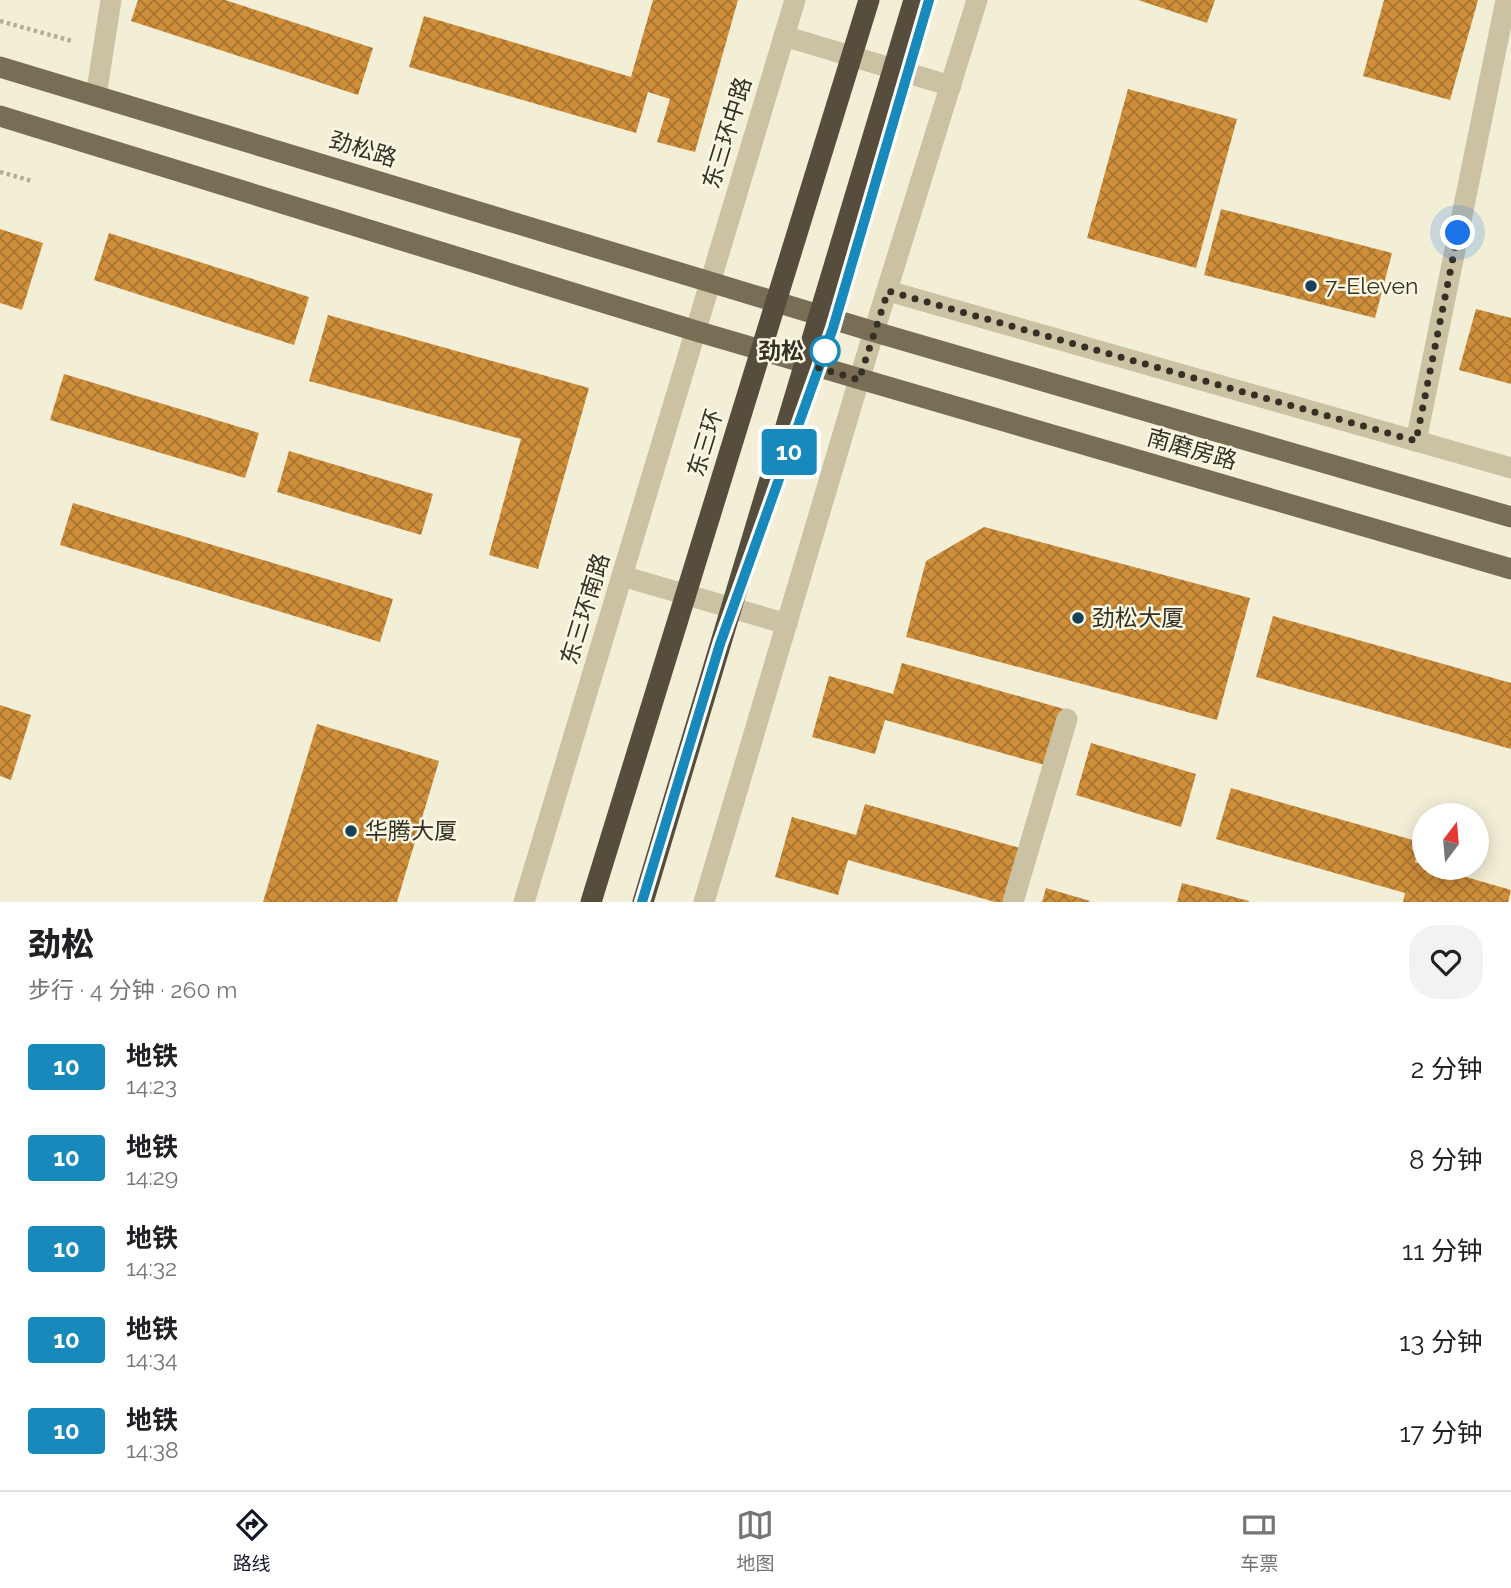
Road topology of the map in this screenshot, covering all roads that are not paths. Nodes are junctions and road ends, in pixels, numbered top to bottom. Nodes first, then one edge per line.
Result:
1 (111, 0) edge
2 (794, 0) edge
3 (869, 0) edge
4 (915, 0) edge
5 (977, 0) edge
6 (1506, 0) edge
7 (784, 36) junction
8 (0, 67) edge
9 (951, 86) junction
10 (96, 96) junction
11 (0, 116) edge
12 (710, 281) junction
13 (888, 291) junction
14 (696, 331) junction
15 (875, 332) junction
16 (859, 380) junction
17 (1416, 441) junction
18 (1511, 468) edge
19 (1511, 517) edge
20 (1511, 569) edge
21 (622, 576) junction
22 (787, 624) junction
23 (1067, 719) dead end
24 (524, 902) edge
25 (591, 902) edge
26 (643, 902) edge
27 (704, 902) edge
28 (1013, 902) edge

1 - 10 street
2 - 7 street, 东三环中路
3 - 25 highway, 东三环
4 - 26 highway
5 - 9 street
6 - 17 street
7 - 9 street
7 - 12 street, 东三环中路
8 - 10 main road, 劲松路
9 - 13 street
10 - 12 main road, 劲松路
11 - 14 main road
12 - 14 street, 东三环中路
12 - 15 main road, 劲松路
13 - 15 street
13 - 17 street
14 - 16 main road, 南磨房路
14 - 21 street, 东三环南路
15 - 16 street
15 - 19 main road, 南磨房路
16 - 20 main road, 南磨房路
16 - 22 street
17 - 18 street
21 - 22 street
21 - 24 street, 东三环南路
22 - 27 street
23 - 28 street

